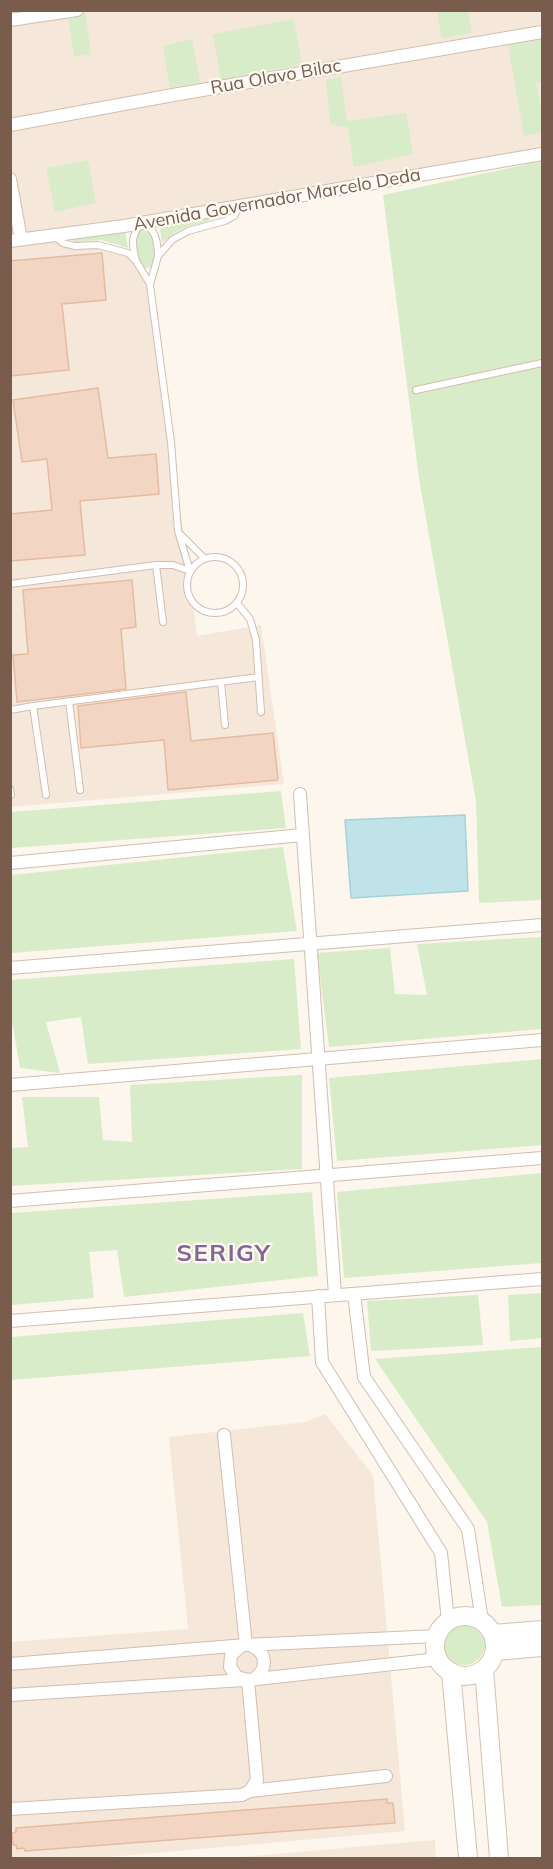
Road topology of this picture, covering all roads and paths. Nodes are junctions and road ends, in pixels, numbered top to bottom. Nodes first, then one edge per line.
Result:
1 (77, 10) edge
2 (10, 20) edge
3 (543, 32) edge
4 (10, 125) edge
5 (543, 154) edge
6 (10, 179) edge
7 (239, 206) junction
8 (142, 222) junction
9 (52, 235) junction
10 (16, 240) edge
11 (158, 256) junction
12 (136, 261) junction
13 (150, 285) junction
14 (543, 363) edge
15 (416, 390) dead end
16 (178, 531) junction
17 (204, 558) junction
18 (156, 565) junction
19 (190, 571) junction
20 (10, 584) edge
21 (237, 603) junction
22 (163, 622) dead end
23 (259, 677) junction
24 (221, 682) junction
25 (69, 701) junction
26 (33, 706) junction
27 (10, 710) edge
28 (261, 712) dead end
29 (225, 725) dead end
30 (80, 790) dead end
31 (300, 794) dead end
32 (46, 795) dead end
33 (303, 835) junction
34 (10, 863) edge
35 (543, 925) edge
36 (310, 944) junction
37 (10, 968) edge
38 (543, 1040) edge
39 (318, 1059) junction
40 (10, 1085) edge
41 (543, 1158) edge
42 (326, 1175) junction
43 (10, 1201) edge
44 (543, 1278) edge
45 (354, 1294) junction
46 (335, 1295) junction
47 (318, 1296) junction
48 (10, 1321) edge
49 (224, 1435) dead end
50 (448, 1621) junction
51 (543, 1630) edge
52 (490, 1635) junction
53 (436, 1636) junction
54 (246, 1646) junction
55 (543, 1647) edge
56 (438, 1659) junction
57 (10, 1664) edge
58 (484, 1669) junction
59 (451, 1672) junction
60 (248, 1679) junction
61 (10, 1695) edge
62 (386, 1776) dead end
63 (250, 1791) junction
64 (10, 1809) edge
65 (469, 1858) edge
66 (499, 1858) edge

1 - 2 street
3 - 4 street, Rua Olavo Bilac
5 - 7 street, Avenida Governador Marcelo Deda
6 - 10 street
7 - 8 street, Avenida Governador Marcelo Deda
7 - 11 lane
8 - 9 street, Avenida Governador Marcelo Deda
8 - 11 lane
8 - 12 lane
9 - 10 street, Avenida Governador Marcelo Deda
9 - 12 lane
11 - 13 lane
12 - 13 lane
13 - 16 lane
14 - 15 lane
16 - 17 lane
16 - 19 lane
17 - 19 lane
17 - 21 lane
18 - 19 lane
18 - 20 lane
18 - 22 lane
19 - 21 lane
21 - 23 lane
23 - 24 lane
23 - 28 lane
24 - 25 lane
24 - 29 lane
25 - 26 lane
25 - 30 lane
26 - 27 lane
26 - 32 lane
31 - 33 street
33 - 34 street
33 - 36 street
35 - 36 street
36 - 37 street
36 - 39 street
38 - 39 street
39 - 40 street
39 - 42 street
41 - 42 street
42 - 43 street
42 - 46 street
44 - 45 street
45 - 46 street
45 - 52 street
46 - 47 street
47 - 48 street
47 - 50 street
49 - 54 street
50 - 52 street
50 - 53 street
51 - 52 street
52 - 55 street
52 - 58 street
53 - 54 street
53 - 56 street
54 - 57 street
54 - 60 street
54 - 60 street
56 - 59 street
56 - 60 street
58 - 59 street
58 - 66 street
59 - 65 street
60 - 61 street
60 - 63 street
62 - 63 street
63 - 64 street
65 - 66 street

